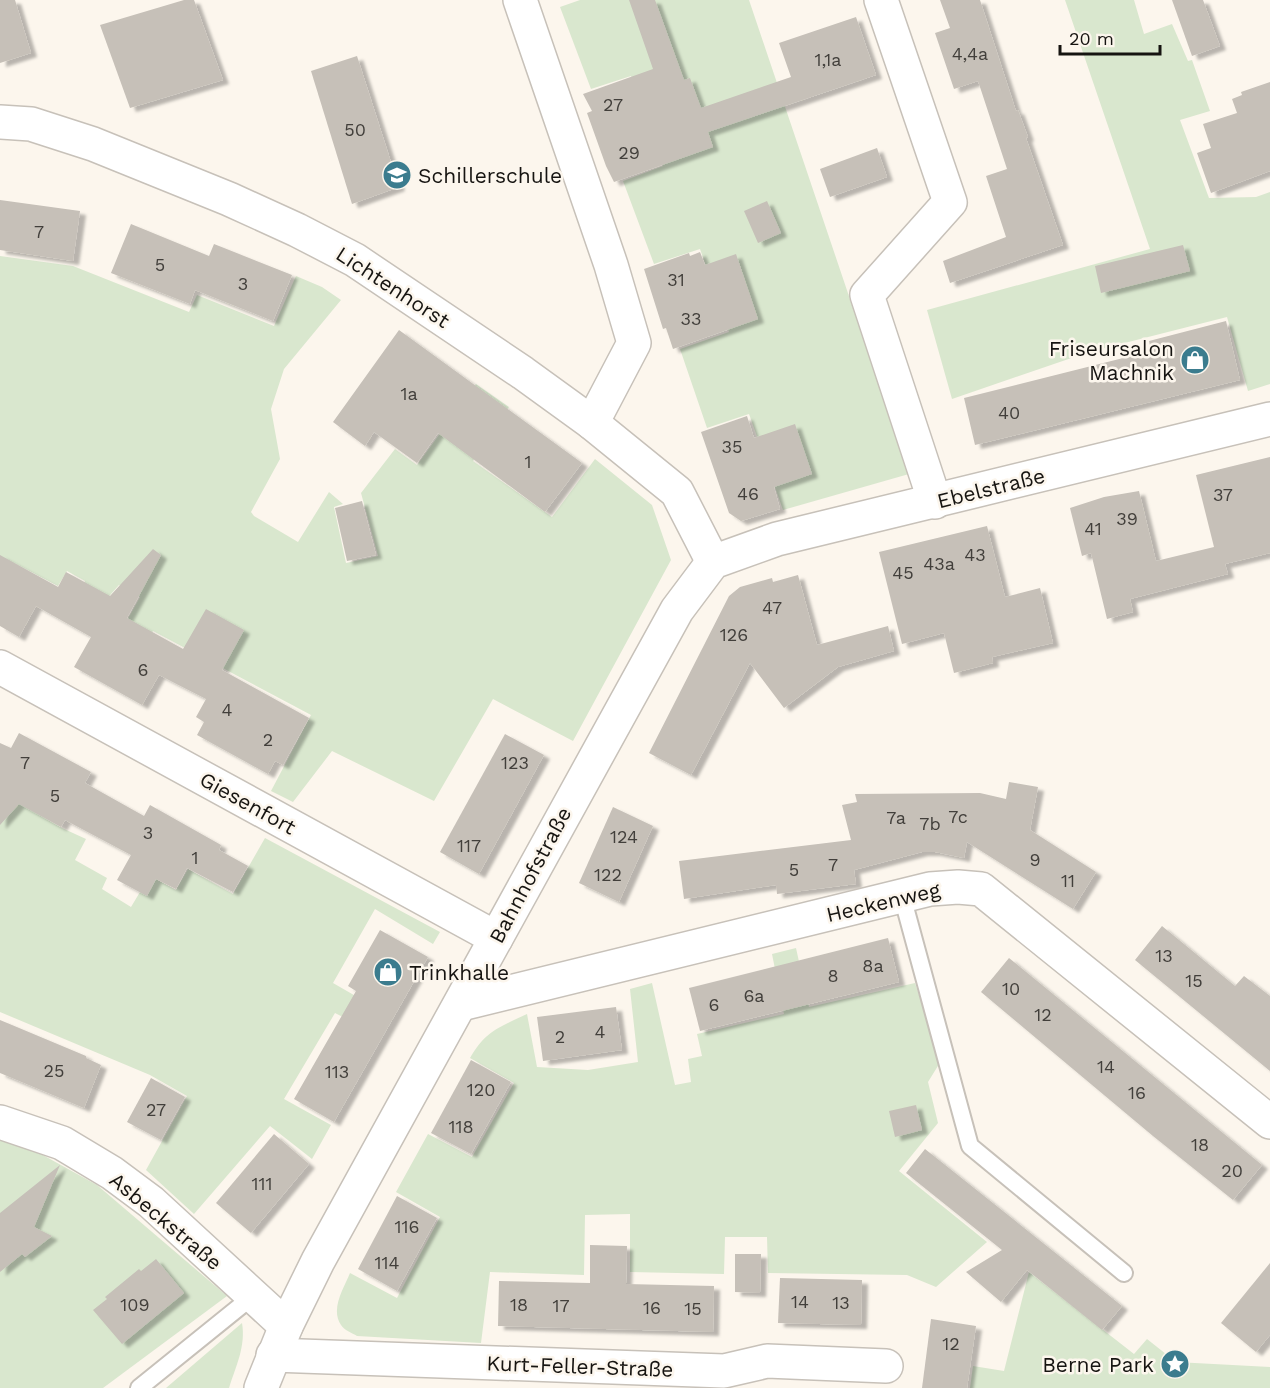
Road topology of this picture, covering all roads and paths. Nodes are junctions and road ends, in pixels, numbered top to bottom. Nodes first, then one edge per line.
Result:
1 (520, 0) edge
2 (881, 0) edge
3 (0, 122) edge
4 (1270, 419) edge
5 (592, 423) junction
6 (935, 502) junction
7 (713, 562) junction
8 (0, 667) edge
9 (902, 896) junction
10 (496, 938) junction
11 (461, 1004) junction
12 (0, 1122) edge
13 (1270, 1122) edge
14 (1124, 1273) dead end
15 (253, 1296) junction
16 (279, 1341) junction
17 (886, 1366) dead end
18 (139, 1388) edge
19 (261, 1388) edge

1 - 5 street
2 - 6 street
3 - 5 street, Lichtenhorst
4 - 6 street, Ebelstraße
5 - 7 street, Lichtenhorst
6 - 7 street, Ebelstraße
7 - 10 street, Bahnhofstraße
8 - 10 street, Giesenfort
9 - 11 street, Heckenweg
9 - 13 street, Heckenweg
9 - 14 lane
10 - 11 street, Bahnhofstraße
11 - 16 street, Bahnhofstraße
12 - 15 street, Asbeckstraße
15 - 16 street, Asbeckstraße
15 - 18 lane
16 - 17 street, Kurt-Feller-Straße
16 - 19 street, Bahnhofstraße

